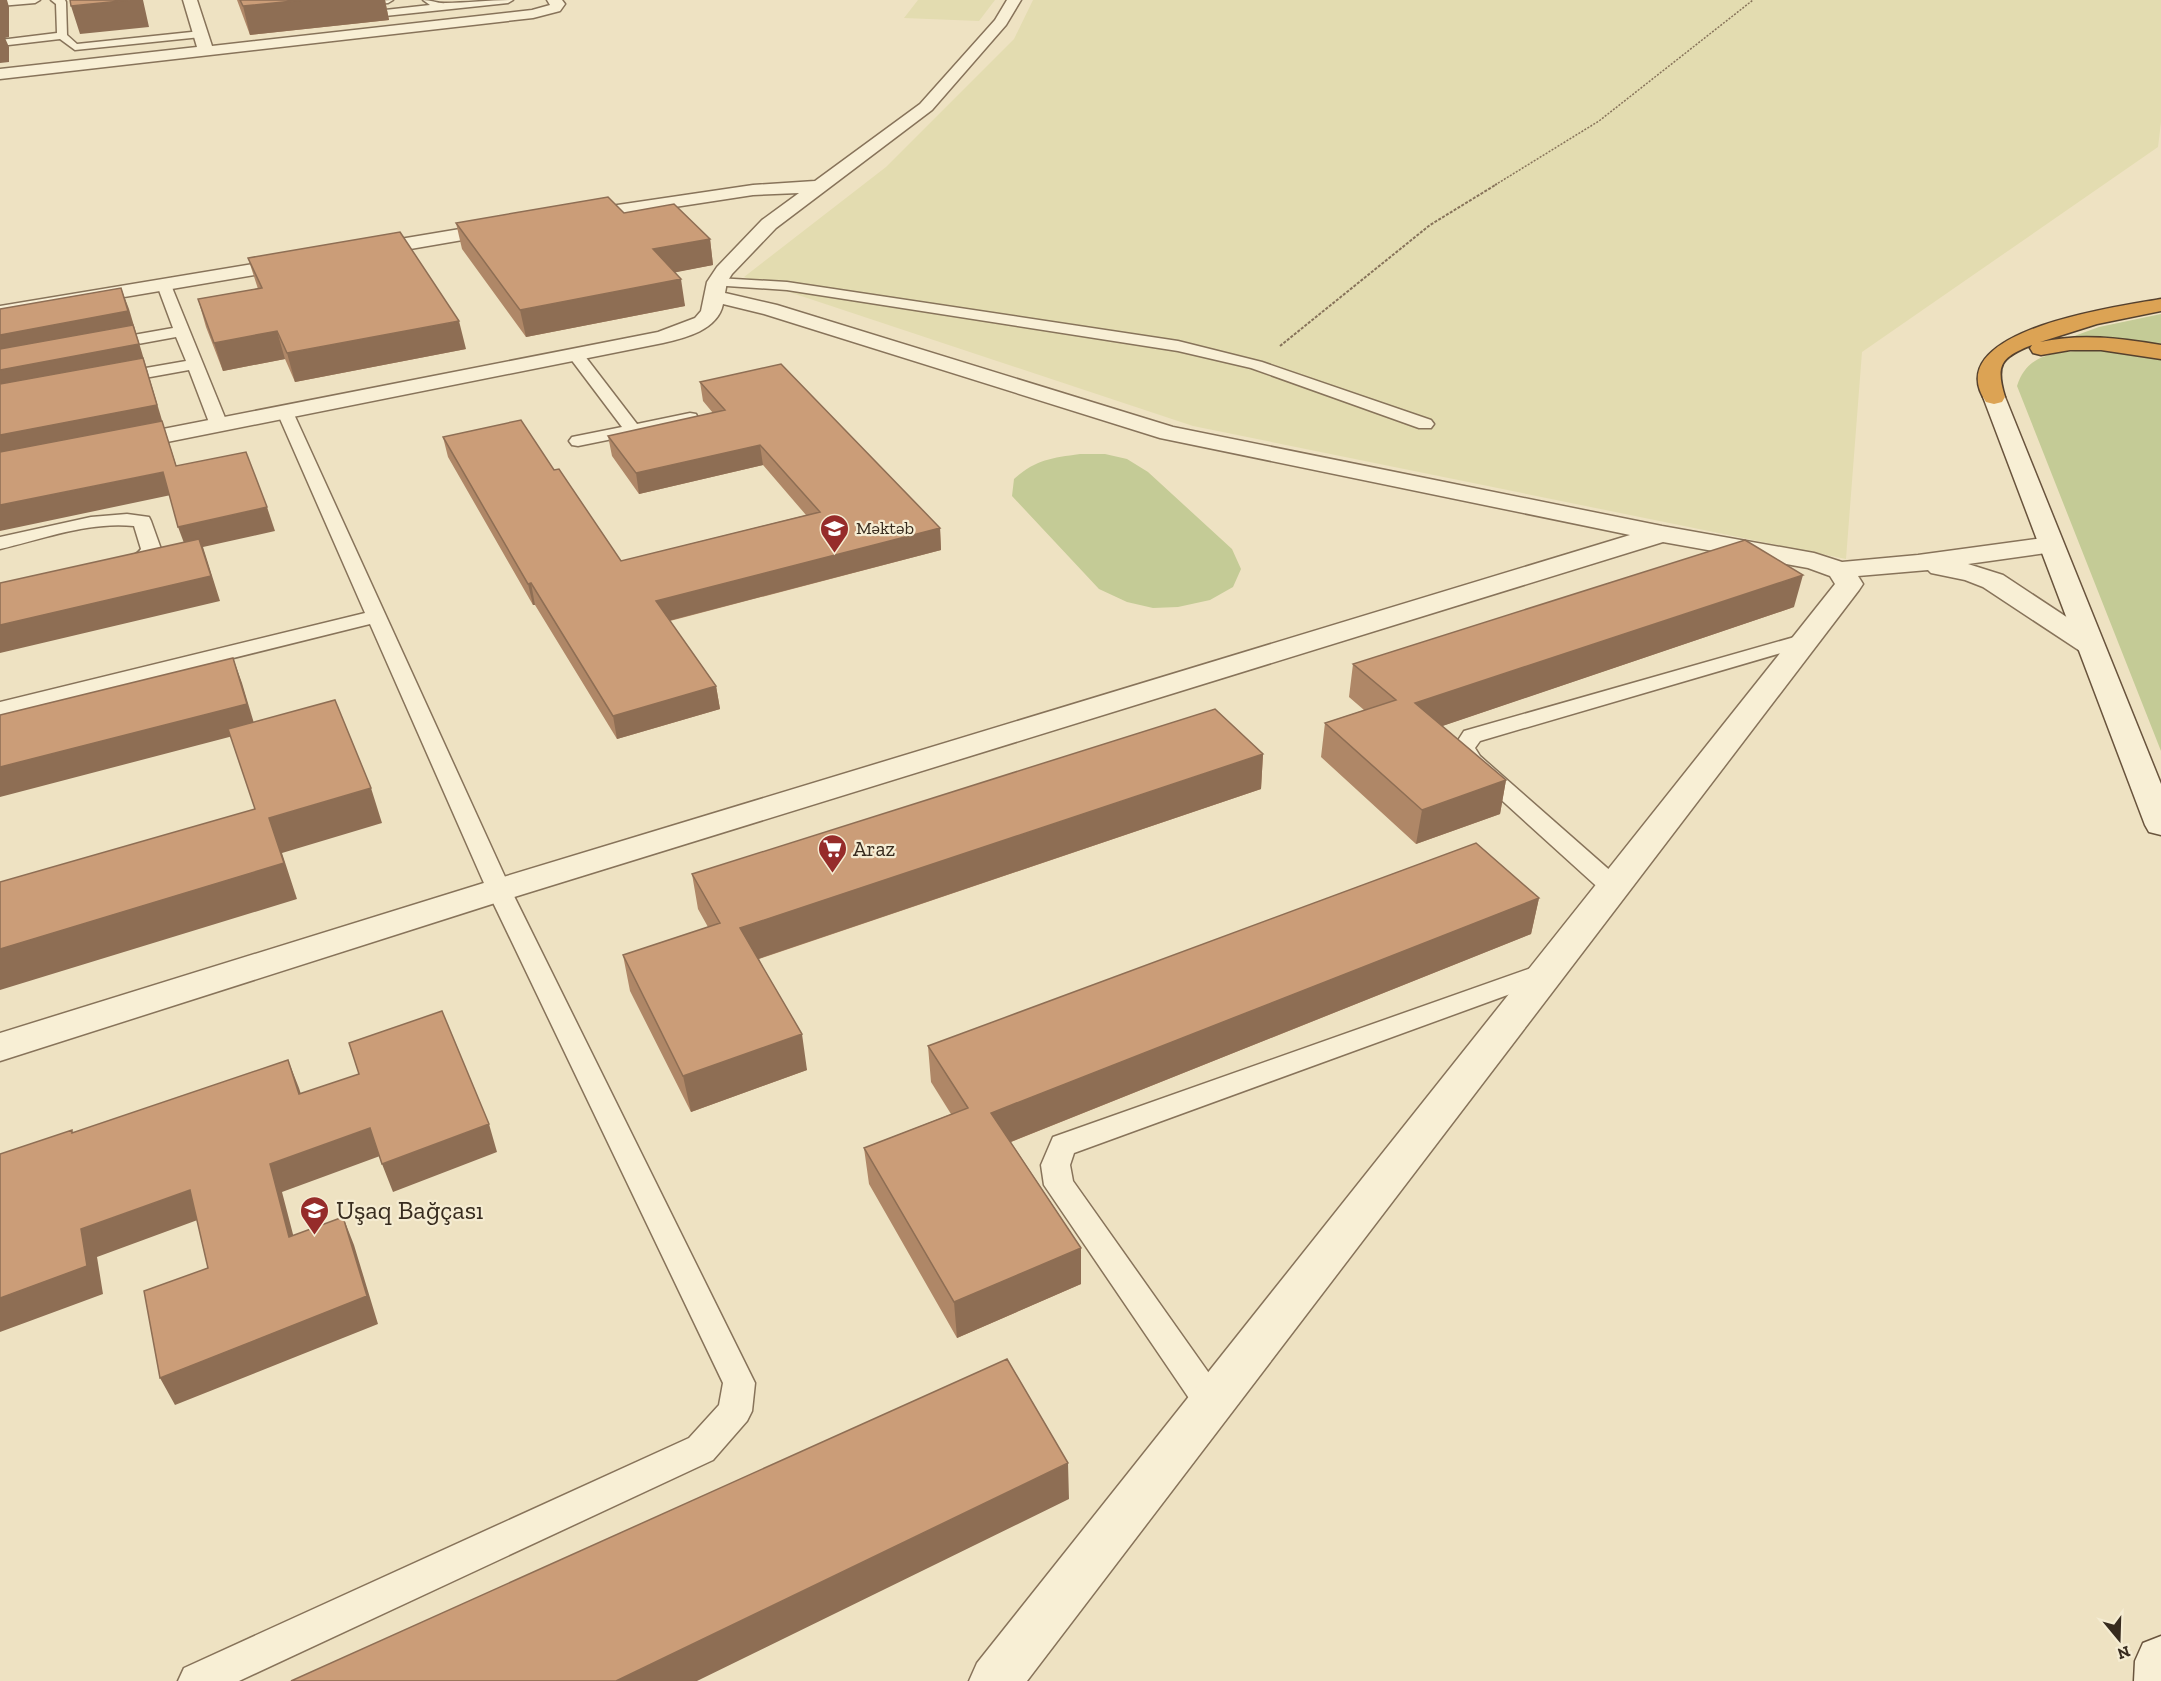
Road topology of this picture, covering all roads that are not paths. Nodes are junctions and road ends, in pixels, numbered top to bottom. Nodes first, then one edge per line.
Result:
1 (35, 0) edge
2 (56, 0) edge
3 (190, 0) edge
4 (311, 0) edge
5 (388, 0) edge
6 (428, 0) edge
7 (508, 0) edge
8 (554, 0) edge
9 (1014, 0) edge
10 (19, 1) edge
11 (482, 1) edge
12 (0, 3) edge
13 (441, 7) junction
14 (385, 13) dead end
15 (496, 18) junction
16 (121, 30) dead end
17 (201, 34) junction
18 (62, 36) junction
19 (0, 43) edge
20 (123, 43) junction
21 (206, 51) junction
22 (125, 60) junction
23 (0, 74) edge
24 (819, 186) junction
25 (553, 220) edge
26 (517, 226) edge
27 (340, 255) edge
28 (317, 259) edge
29 (164, 285) junction
30 (715, 289) junction
31 (2161, 304) edge
32 (0, 312) edge
33 (182, 331) junction
34 (91, 348) edge
35 (2161, 352) edge
36 (575, 354) junction
37 (195, 364) junction
38 (103, 381) edge
39 (1994, 397) junction
40 (285, 412) junction
41 (690, 418) edge
42 (1425, 424) dead end
43 (219, 425) junction
44 (633, 430) junction
45 (578, 441) dead end
46 (104, 448) edge
47 (1662, 534) junction
48 (0, 543) edge
49 (2051, 545) junction
50 (1918, 563) junction
51 (108, 570) edge
52 (1840, 570) junction
53 (376, 616) junction
54 (1805, 640) junction
55 (2091, 645) junction
56 (0, 709) edge
57 (2161, 825) edge
58 (1613, 887) junction
59 (499, 890) junction
60 (1548, 971) junction
61 (0, 1047) edge
62 (1211, 1403) junction
63 (2161, 1661) edge
64 (197, 1681) edge
65 (995, 1681) edge
66 (2160, 1681) edge

1 - 10 lane
2 - 18 lane
3 - 17 street
4 - 5 lane
6 - 13 lane
7 - 11 lane
8 - 15 street
9 - 24 street
10 - 12 lane
11 - 13 lane
11 - 15 lane
13 - 14 lane
15 - 21 street
16 - 20 lane
17 - 20 lane
17 - 21 street
18 - 19 lane
18 - 20 lane
20 - 22 lane
21 - 22 street
22 - 23 street
24 - 25 street
24 - 30 street
26 - 27 street
28 - 29 street
29 - 32 street
29 - 33 lane
30 - 36 street
30 - 42 lane
30 - 47 street
31 - 39 highway
33 - 34 lane
33 - 37 lane
35 - 39 highway
36 - 40 street
36 - 44 lane
37 - 38 lane
37 - 43 lane
39 - 49 street
40 - 43 street
40 - 53 lane
41 - 44 lane
43 - 46 street
44 - 45 lane
47 - 52 street
47 - 59 street
48 - 51 lane
49 - 50 street
49 - 55 street
50 - 52 street
50 - 55 street
52 - 54 street
53 - 56 lane
53 - 59 lane
54 - 58 street
54 - 58 lane
55 - 57 street
58 - 60 street
59 - 61 street
59 - 64 lane
60 - 62 street
60 - 62 lane
62 - 65 street
63 - 66 street

